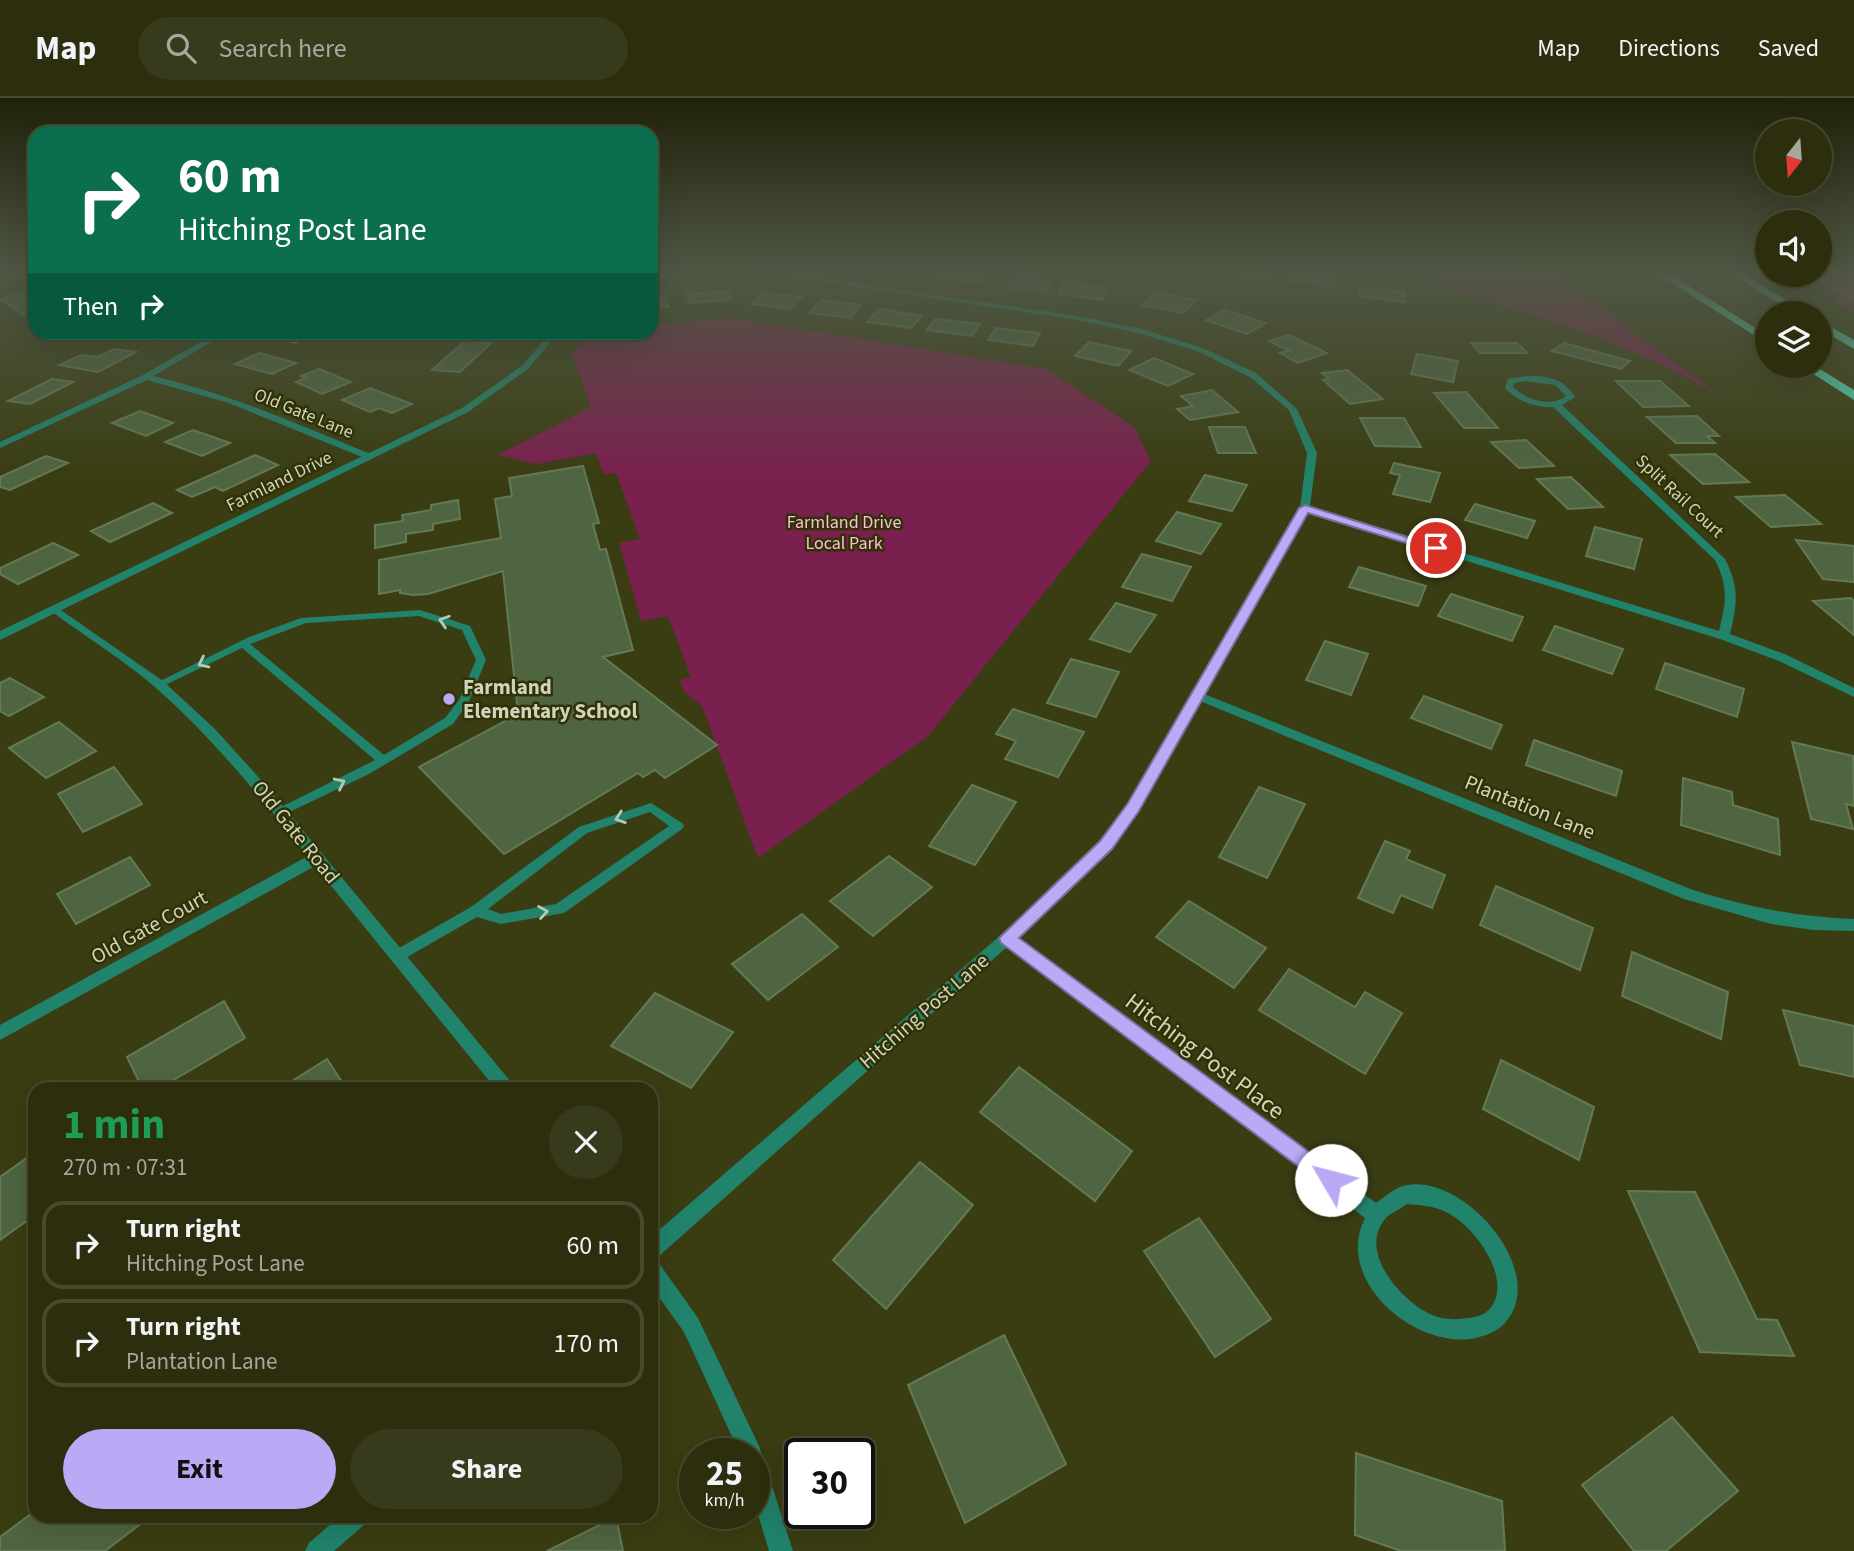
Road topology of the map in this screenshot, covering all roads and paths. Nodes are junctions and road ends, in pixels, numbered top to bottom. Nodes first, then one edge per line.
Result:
1 (208, 342) edge
2 (549, 342) edge
3 (1180, 342) edge
4 (146, 377) junction
5 (1826, 378) edge
6 (1854, 396) edge
7 (1555, 404) junction
8 (0, 446) edge
9 (370, 457) junction
10 (1305, 508) junction
11 (55, 609) junction
12 (0, 636) edge
13 (1724, 636) junction
14 (243, 644) junction
15 (159, 684) junction
16 (1854, 693) edge
17 (1198, 696) junction
18 (383, 760) junction
19 (279, 813) junction
20 (317, 858) junction
21 (476, 911) junction
22 (1854, 925) edge
23 (1007, 938) junction
24 (397, 956) junction
25 (0, 1033) edge
26 (500, 1082) edge
27 (1374, 1213) junction
28 (658, 1244) edge
29 (658, 1279) edge
30 (744, 1438) edge
31 (770, 1516) edge
32 (349, 1523) edge
33 (317, 1551) edge
34 (781, 1551) edge

1 - 4 street
2 - 9 street, Farmland Drive
3 - 10 street, Hitching Post Lane
4 - 8 street
4 - 9 street, Old Gate Lane
5 - 6 highway
7 - 7 street
7 - 13 street, Split Rail Court
9 - 11 street, Farmland Drive
10 - 13 street
10 - 17 street, Hitching Post Lane
11 - 12 street, Farmland Drive
11 - 15 street, Old Gate Road
13 - 16 street
14 -> 15 lane
14 - 18 lane
18 -> 14 lane
15 - 19 street, Old Gate Road
17 - 22 street, Plantation Lane
17 - 23 street, Hitching Post Lane
19 -> 18 lane
19 - 20 street, Old Gate Road
20 - 24 street, Old Gate Road
20 - 25 street, Old Gate Court
21 -> 21 lane
21 - 24 lane
23 - 27 street, Hitching Post Place
23 - 28 street, Hitching Post Lane
24 - 26 street, Old Gate Road
27 - 27 street
29 - 30 street
31 - 34 street
32 - 33 street

